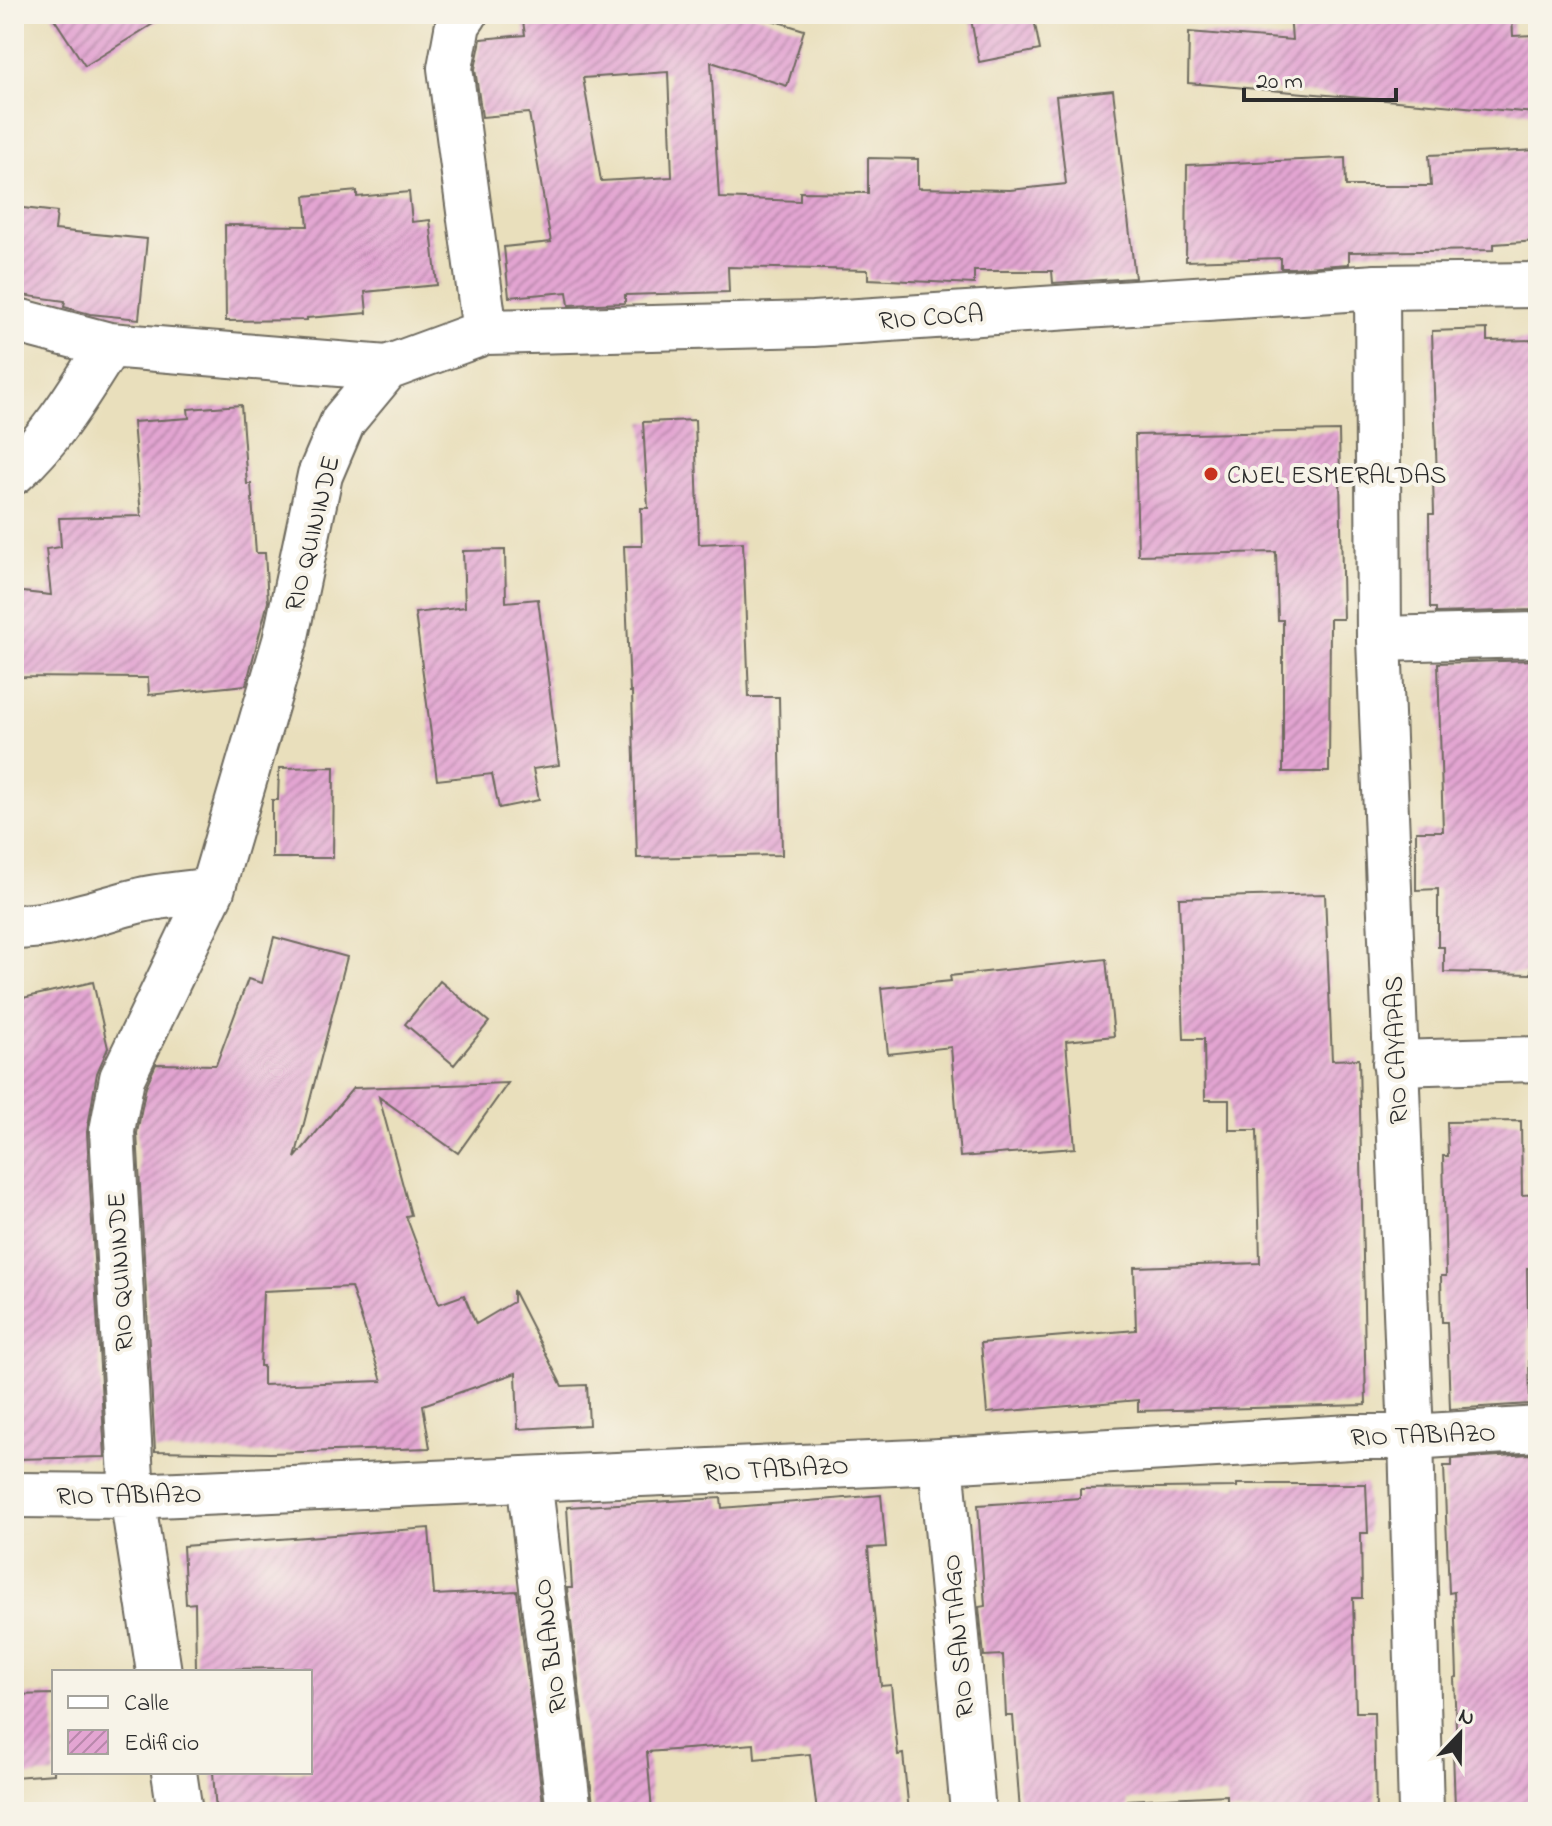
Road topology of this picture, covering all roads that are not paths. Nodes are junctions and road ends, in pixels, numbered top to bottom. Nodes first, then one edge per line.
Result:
1 (465, 14) edge
2 (1538, 285) edge
3 (1377, 287) junction
4 (14, 320) edge
5 (485, 332) junction
6 (109, 345) junction
7 (387, 368) junction
8 (14, 472) edge
9 (1538, 635) edge
10 (1379, 639) junction
11 (212, 890) junction
12 (14, 927) edge
13 (1538, 1059) edge
14 (1395, 1063) junction
15 (1538, 1429) edge
16 (1411, 1437) junction
17 (941, 1461) junction
18 (529, 1479) junction
19 (14, 1495) edge
20 (132, 1496) junction
21 (159, 1670) edge
22 (174, 1774) edge
23 (180, 1812) edge
24 (569, 1812) edge
25 (973, 1812) edge
26 (1421, 1812) edge

1 - 5 street
2 - 3 street, RIO COCA
3 - 5 street, RIO COCA
3 - 10 street, RIO CAYAPAS
4 - 6 street
5 - 7 street
6 - 7 street
6 - 8 street
7 - 11 street, RIO QUININDE
9 - 10 street
10 - 14 street, RIO CAYAPAS
11 - 12 street
11 - 20 street, RIO QUININDE
13 - 14 street
14 - 16 street, RIO CAYAPAS
15 - 16 street, RIO TABIAZO
16 - 17 street, RIO TABIAZO
16 - 26 street, RIO CAYAPAS
17 - 18 street, RIO TABIAZO
17 - 25 street, RIO SANTIAGO
18 - 20 street, RIO TABIAZO
18 - 24 street, RIO BLANCO
19 - 20 street, RIO TABIAZO
20 - 21 street, RIO QUININDE
22 - 23 street

